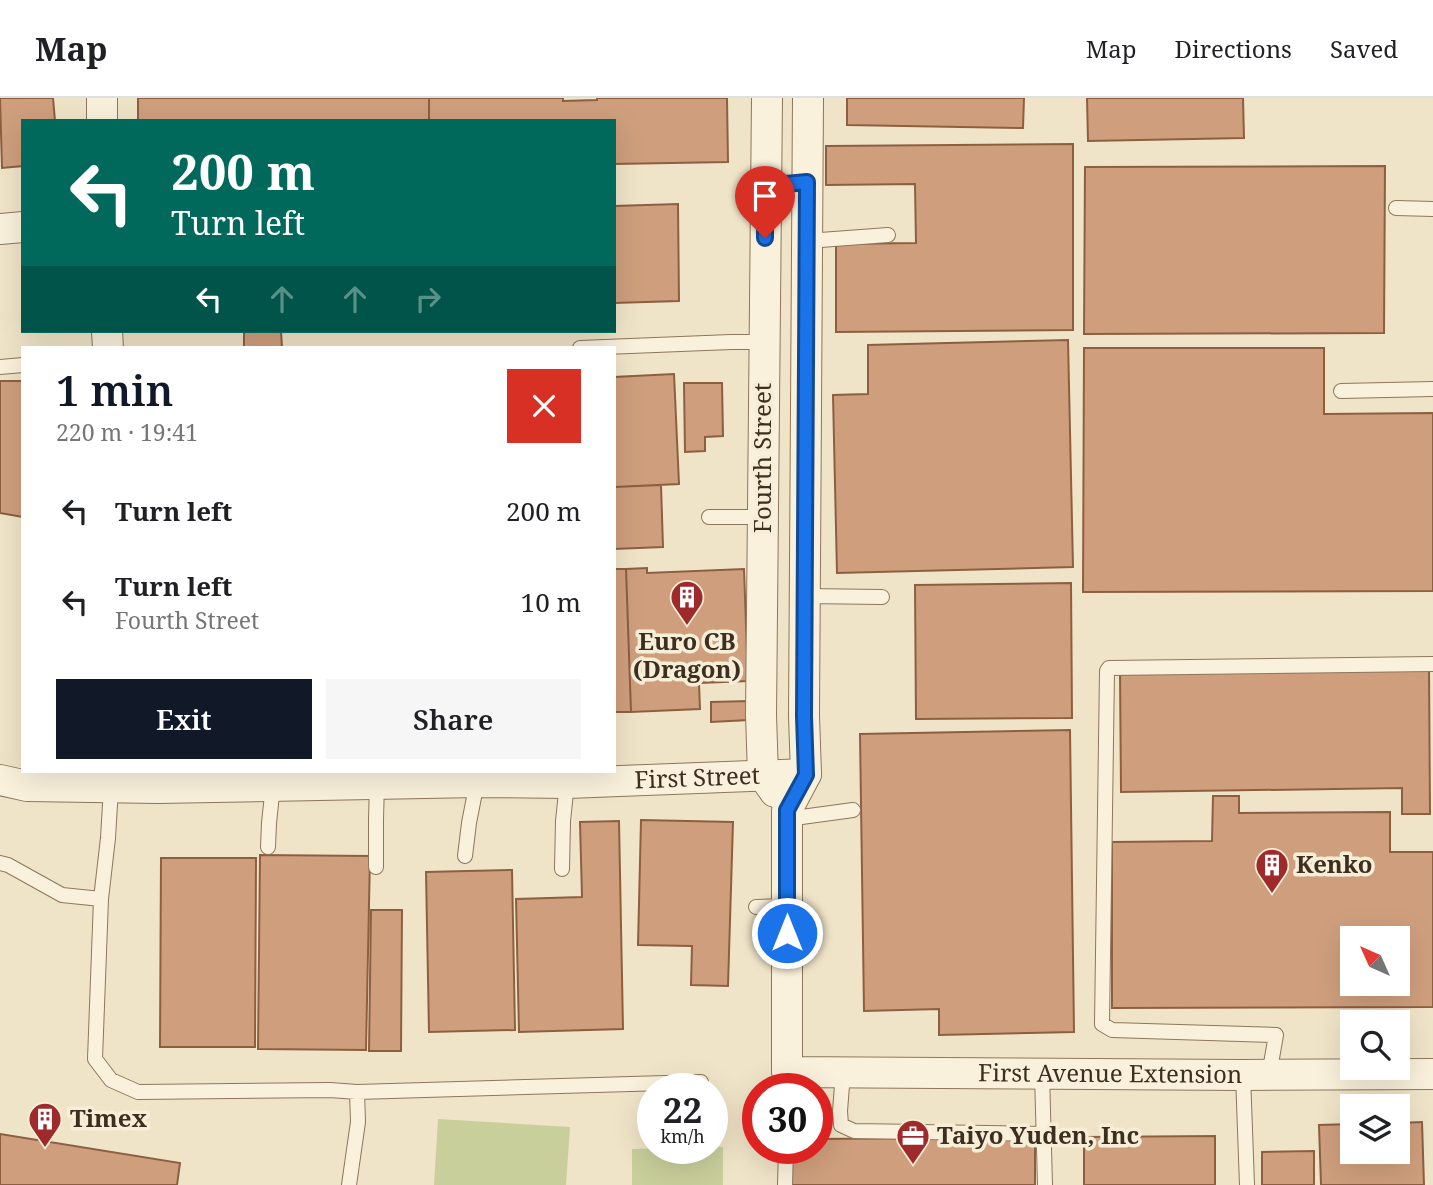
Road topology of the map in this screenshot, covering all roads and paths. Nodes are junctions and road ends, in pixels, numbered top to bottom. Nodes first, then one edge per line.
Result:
1 (102, 98) edge
2 (766, 98) edge
3 (808, 98) edge
4 (102, 119) edge
5 (807, 182) junction
6 (765, 186) junction
7 (1396, 208) dead end
8 (1433, 209) edge
9 (21, 227) edge
10 (0, 229) edge
11 (888, 235) dead end
12 (807, 241) junction
13 (807, 341) junction
14 (764, 342) junction
15 (616, 347) edge
16 (21, 365) edge
17 (0, 367) edge
18 (1433, 389) edge
19 (1341, 391) dead end
20 (805, 516) junction
21 (709, 517) dead end
22 (763, 517) junction
23 (805, 596) junction
24 (882, 597) dead end
25 (1433, 664) edge
26 (761, 715) junction
27 (804, 716) junction
28 (763, 775) junction
29 (806, 775) junction
30 (468, 779) edge
31 (0, 780) edge
32 (111, 780) edge
33 (377, 783) junction
34 (566, 783) junction
35 (272, 785) junction
36 (853, 810) dead end
37 (787, 815) junction
38 (268, 847) dead end
39 (465, 856) dead end
40 (0, 863) edge
41 (376, 867) dead end
42 (562, 869) dead end
43 (101, 900) junction
44 (787, 906) junction
45 (756, 907) dead end
46 (787, 1073) edge
47 (843, 1073) junction
48 (1042, 1073) junction
49 (833, 1074) edge
50 (1433, 1074) edge
51 (1256, 1075) junction
52 (637, 1084) edge
53 (357, 1092) junction
54 (1044, 1134) junction
55 (786, 1164) edge
56 (349, 1185) edge
57 (785, 1185) edge
58 (1045, 1185) edge
59 (1247, 1185) edge

1 - 4 street
2 - 6 street, Fourth Street
3 - 5 street, Fourth Street
5 - 6 street
5 - 12 street, Fourth Street
6 - 14 street, Fourth Street
7 - 8 lane
9 - 10 street
11 - 12 lane
12 - 13 street, Fourth Street
13 - 14 street
13 - 20 street, Fourth Street
14 - 15 lane
14 - 22 street, Fourth Street
16 - 17 lane
18 - 19 lane
20 - 22 street
20 - 23 street, Fourth Street
21 - 22 lane
22 - 26 street, Fourth Street
23 - 24 lane
23 - 27 street, Fourth Street
25 - 51 lane
26 - 27 street
26 - 28 street, Fourth Street
27 - 29 street, Fourth Street
28 - 29 street, First Street
28 - 34 street, First Street
28 - 37 street
29 - 37 street
30 - 33 street, First Street
30 - 34 street, First Street
30 - 39 lane
31 - 32 street, First Street
32 - 35 street, First Street
32 - 43 lane
33 - 35 street, First Street
33 - 41 lane
34 - 42 lane
35 - 38 lane
36 - 37 lane
37 - 44 street
40 - 43 lane
43 - 53 lane
44 - 45 lane
44 - 46 street
47 - 48 street, First Avenue Extension
47 - 49 street, First Avenue Extension
47 - 54 lane
48 - 51 street, First Avenue Extension
48 - 54 lane
50 - 51 street, First Avenue Extension
51 - 59 lane
52 - 53 lane
53 - 56 lane
54 - 58 lane
55 - 57 lane

